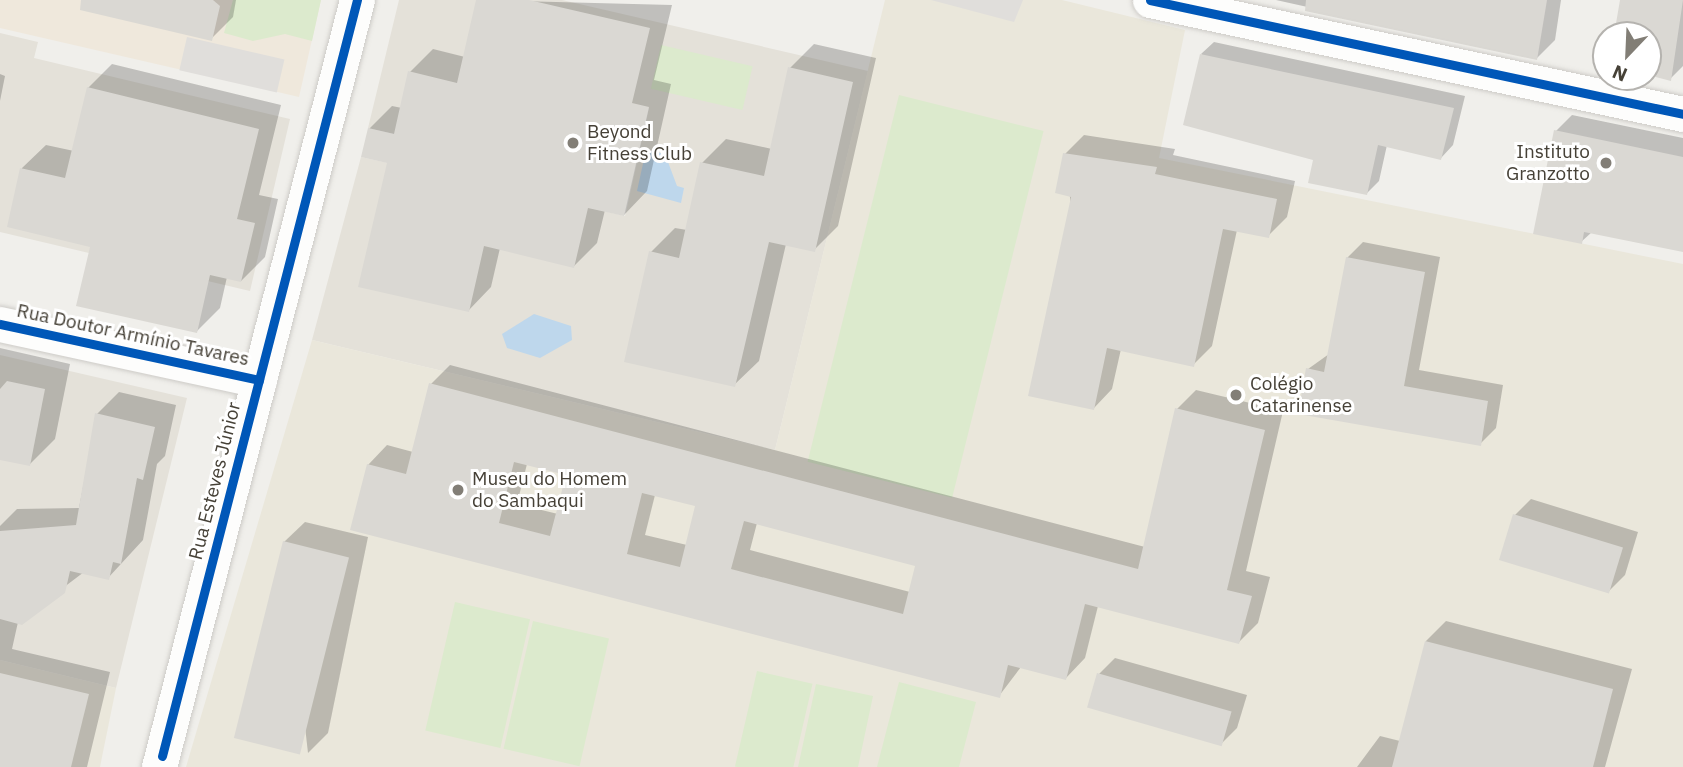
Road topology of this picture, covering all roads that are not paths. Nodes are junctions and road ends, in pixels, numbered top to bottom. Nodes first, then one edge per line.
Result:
1 (357, 0) edge
2 (1150, 0) edge
3 (1683, 114) edge
4 (0, 324) edge
5 (259, 380) junction
6 (159, 767) edge

1 - 5 street, Rua Esteves Júnior
2 - 3 street
4 - 5 street, Rua Doutor Armínio Tavares
5 - 6 street, Rua Esteves Júnior

